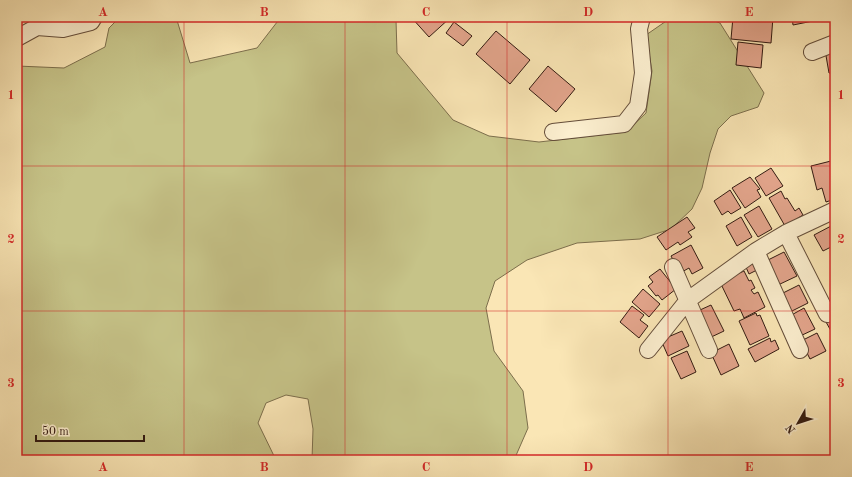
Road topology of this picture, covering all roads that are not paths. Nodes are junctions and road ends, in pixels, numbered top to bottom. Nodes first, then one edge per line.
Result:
1 (94, 17) edge
2 (642, 17) edge
3 (17, 38) edge
4 (835, 43) edge
5 (812, 52) dead end
6 (553, 132) dead end
7 (835, 210) edge
8 (786, 233) junction
9 (756, 251) junction
10 (673, 268) dead end
11 (688, 300) junction
12 (835, 309) edge
13 (648, 350) dead end
14 (709, 350) dead end
15 (800, 350) dead end

1 - 3 street
2 - 6 street
4 - 5 street
7 - 8 street
8 - 9 street
8 - 12 street
9 - 11 street
9 - 15 street
10 - 11 street
11 - 13 street
11 - 14 street

